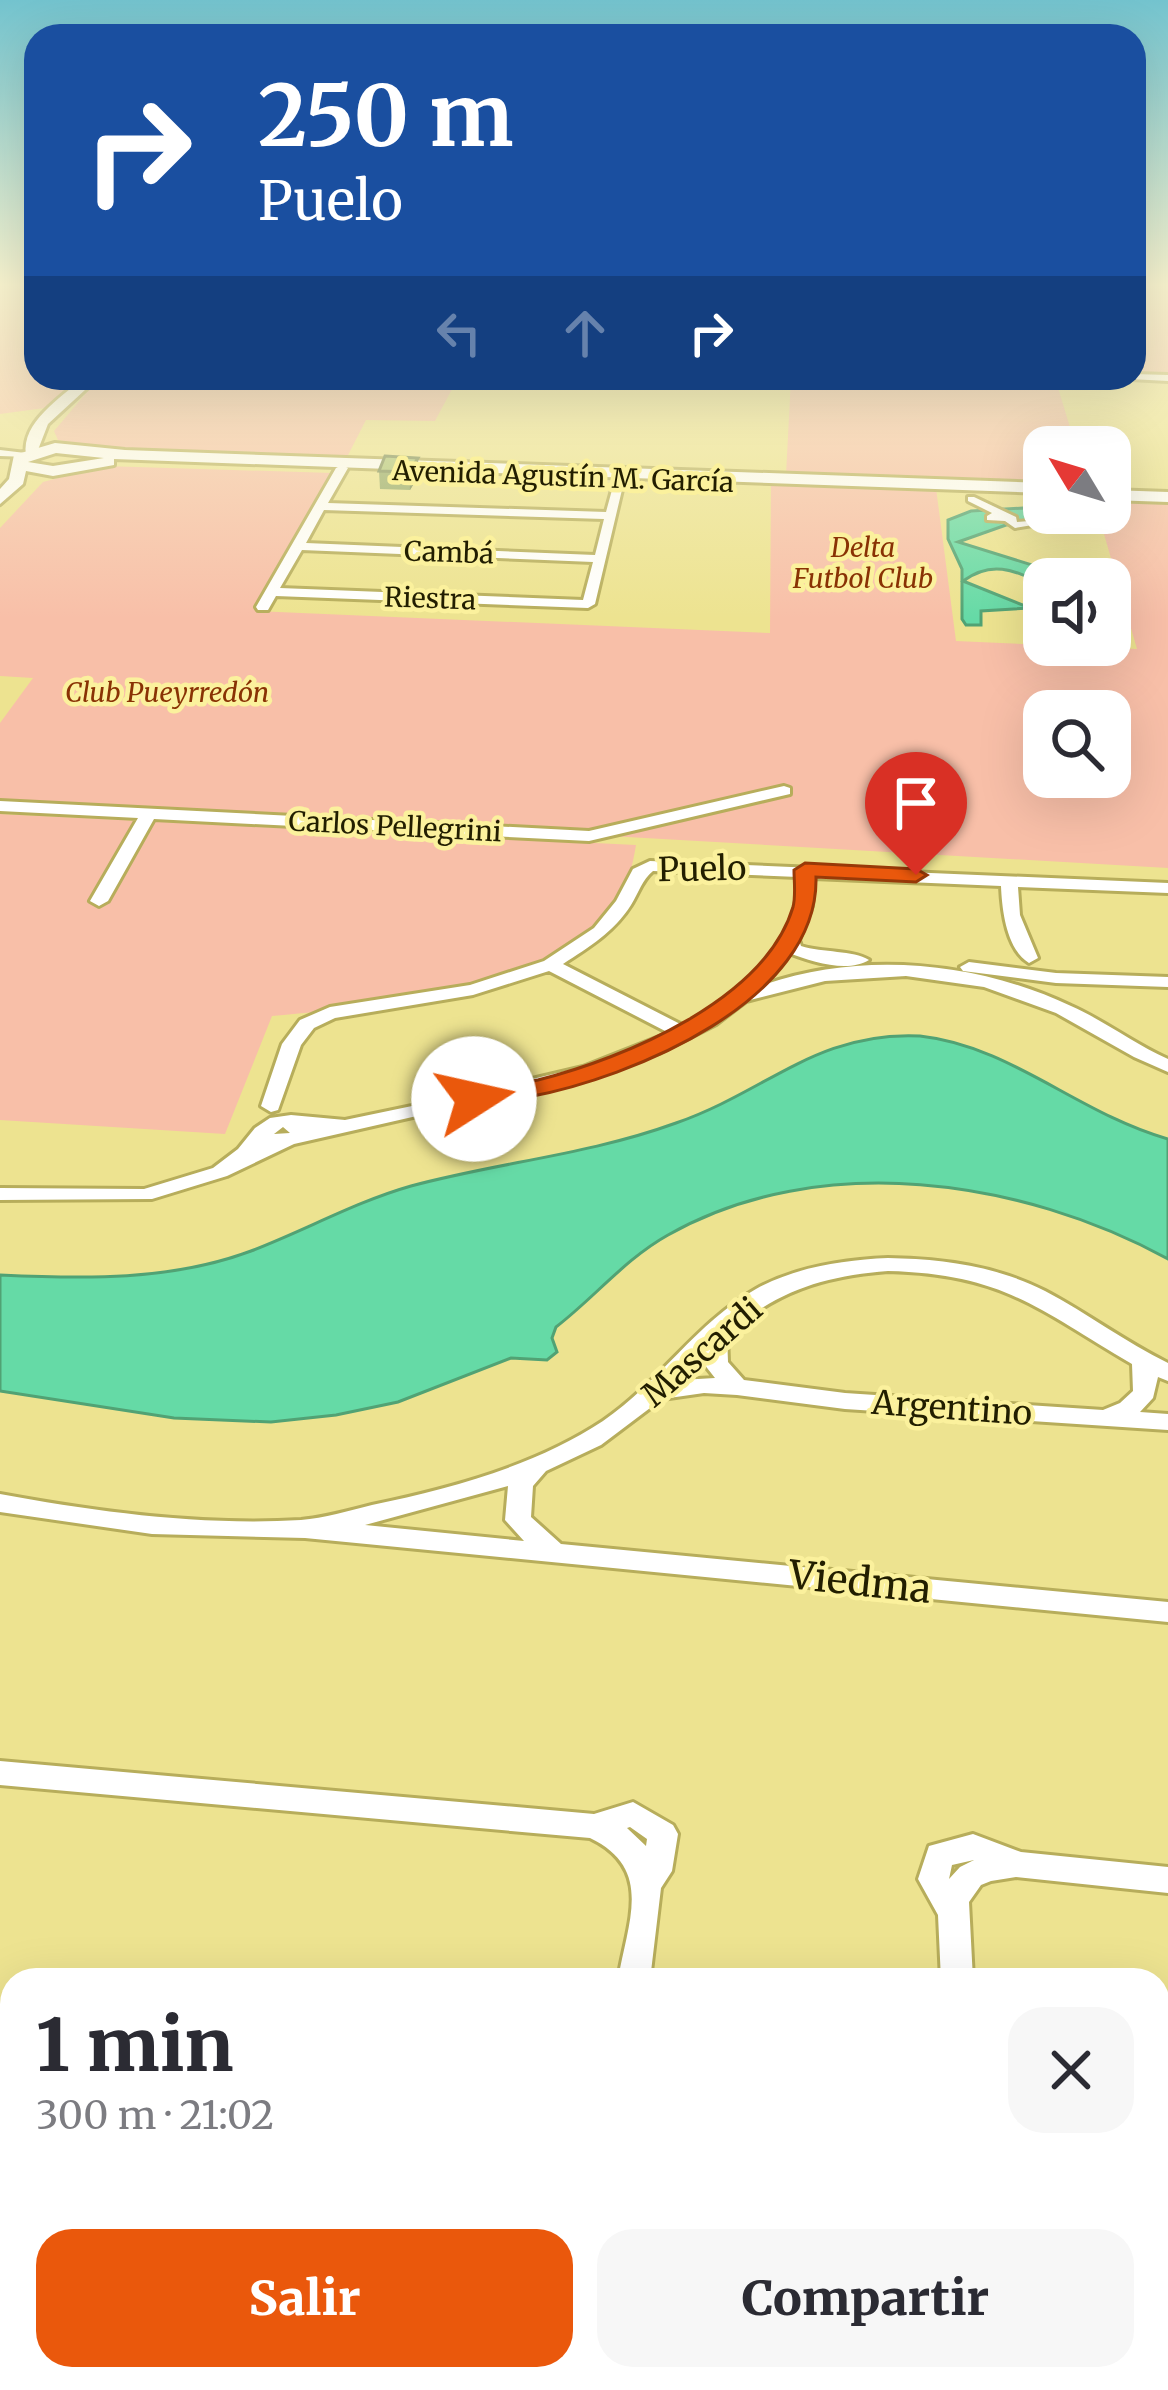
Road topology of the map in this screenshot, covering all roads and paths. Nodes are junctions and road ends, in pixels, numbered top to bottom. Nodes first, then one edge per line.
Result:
1 (73, 396) edge
2 (58, 411) junction
3 (0, 454) edge
4 (24, 459) junction
5 (76, 459) junction
6 (342, 468) junction
7 (621, 479) junction
8 (1023, 489) edge
9 (1023, 489) edge
10 (1131, 494) edge
11 (1168, 495) edge
12 (0, 499) edge
13 (971, 499) dead end
14 (321, 506) junction
15 (0, 512) edge
16 (611, 516) junction
17 (1023, 523) edge
18 (297, 546) junction
19 (600, 559) junction
20 (272, 592) junction
21 (263, 607) dead end
22 (784, 791) dead end
23 (0, 806) edge
24 (148, 814) junction
25 (805, 870) junction
26 (1009, 880) junction
27 (1168, 889) edge
28 (99, 901) dead end
29 (790, 940) junction
30 (819, 958) junction
31 (1029, 958) junction
32 (550, 965) junction
33 (771, 967) junction
34 (999, 971) junction
35 (1063, 978) junction
36 (794, 981) junction
37 (1168, 982) edge
38 (1052, 1004) junction
39 (723, 1008) junction
40 (682, 1032) junction
41 (1168, 1066) edge
42 (266, 1121) junction
43 (292, 1132) junction
44 (220, 1172) junction
45 (0, 1194) edge
46 (716, 1336) junction
47 (1143, 1362) junction
48 (1168, 1372) edge
49 (736, 1387) junction
50 (658, 1391) junction
51 (1102, 1418) junction
52 (1168, 1422) edge
53 (536, 1467) junction
54 (484, 1487) junction
55 (437, 1501) junction
56 (0, 1503) edge
57 (518, 1510) junction
58 (305, 1529) junction
59 (436, 1538) junction
60 (488, 1544) junction
61 (553, 1551) junction
62 (1168, 1612) edge
63 (0, 1773) edge
64 (1168, 1880) edge
65 (636, 1968) edge
66 (957, 1968) edge

1 - 2 street
2 - 4 street
2 - 5 street
3 - 4 street
4 - 5 main road
4 - 12 main road
5 - 6 main road, Avenida Agustín M. García
5 - 8 main road, Avenida Agustín M. García
5 - 15 main road, Avenida Agustín M. García
6 - 7 main road, Avenida Agustín M. García
6 - 14 street
7 - 9 main road, Avenida Agustín M. García
7 - 16 street
10 - 11 main road
13 - 17 street
14 - 16 street
14 - 18 street
16 - 19 street
18 - 19 street, Cambá
18 - 20 street
19 - 20 street, Riestra
20 - 21 street
22 - 24 street, Carlos Pellegrini
23 - 24 street, Carlos Pellegrini
24 - 28 street
25 - 26 street, Puelo
25 - 29 street
25 - 32 street, Puelo
26 - 27 street, Puelo
26 - 31 street
29 - 30 street
29 - 33 street
30 - 33 street
30 - 34 street
31 - 34 street
31 - 35 street
32 - 40 street
32 - 42 street, Puelo
33 - 36 street
33 - 39 street
34 - 35 street
35 - 37 street
35 - 38 street
36 - 38 street
36 - 39 street
38 - 41 street
39 - 40 street
40 - 43 street
42 - 43 street
42 - 44 street
43 - 44 street
44 - 45 street
46 - 47 street, Mascardi
46 - 49 street
46 - 50 street, Mascardi
47 - 48 street
47 - 51 street
49 - 50 street, Argentino
49 - 51 street, Argentino
50 - 53 street, Mascardi
51 - 52 street, Argentino
53 - 54 street, Mascardi
53 - 57 street
54 - 55 street, Mascardi
54 - 57 street
55 - 58 street, Mascardi
55 - 59 street
56 - 58 street
57 - 60 street
57 - 61 street
58 - 59 street, Viedma
59 - 60 street, Viedma
60 - 61 street, Viedma
61 - 62 street, Viedma
63 - 65 street
64 - 66 street

